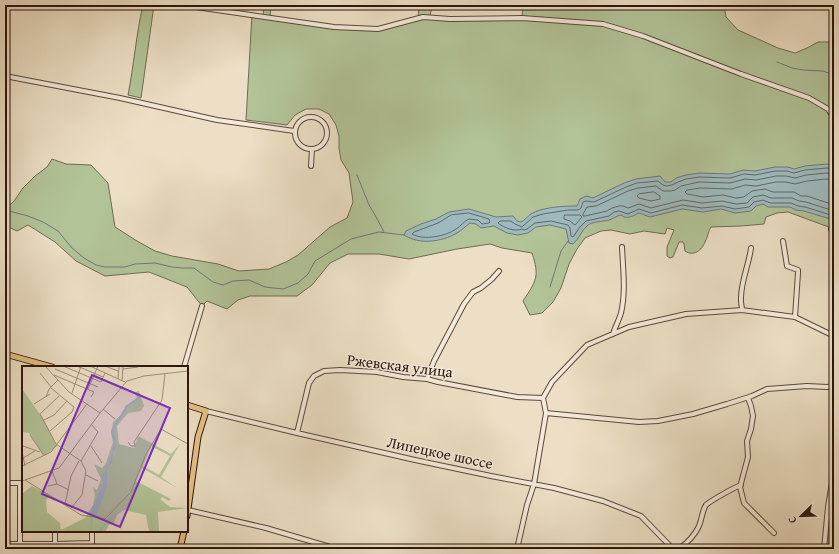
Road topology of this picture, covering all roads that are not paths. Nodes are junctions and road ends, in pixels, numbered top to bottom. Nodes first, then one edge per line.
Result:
1 (182, 5) edge
2 (5, 76) edge
3 (834, 118) edge
4 (294, 131) junction
5 (312, 149) junction
6 (311, 166) dead end
7 (783, 241) dead end
8 (622, 247) dead end
9 (751, 248) dead end
10 (499, 271) dead end
11 (202, 306) dead end
12 (742, 310) junction
13 (795, 317) junction
14 (613, 334) junction
15 (834, 336) edge
16 (5, 354) edge
17 (48, 366) edge
18 (184, 366) edge
19 (426, 379) junction
20 (834, 386) edge
21 (544, 398) junction
22 (748, 398) junction
23 (188, 405) edge
24 (206, 411) junction
25 (546, 413) junction
26 (297, 433) junction
27 (834, 470) edge
28 (5, 483) edge
29 (534, 484) junction
30 (741, 485) junction
31 (188, 510) joint
32 (55, 532) edge
33 (92, 532) edge
34 (184, 532) edge
35 (774, 533) dead end
36 (92, 543) junction
37 (5, 544) edge
38 (20, 544) junction
39 (55, 547) edge
40 (20, 549) edge
41 (92, 549) edge
42 (180, 549) edge
43 (337, 549) edge
44 (517, 549) edge
45 (673, 549) edge
46 (679, 549) edge
47 (824, 549) edge

1 - 3 street
2 - 4 street
4 - 5 street
4 - 5 street
5 - 6 street
7 - 13 street
8 - 14 street
9 - 12 street
10 - 19 street
11 - 18 street
12 - 13 street
12 - 14 street
13 - 15 street
14 - 21 street
16 - 17 main road
19 - 21 street, Ржевская улица
19 - 26 street, Ржевская улица
20 - 22 street
21 - 25 street
22 - 25 street
22 - 30 street
23 - 24 main road, Липецкое шоссе
24 - 26 street, Липецкое шоссе
24 - 31 main road
25 - 29 street
26 - 29 street, Липецкое шоссе
27 - 47 street
28 - 38 street
29 - 44 street
29 - 45 street, Липецкое шоссе
30 - 35 street
30 - 46 street
31 - 43 street
32 - 39 street
33 - 36 street
34 - 42 main road
36 - 39 street
36 - 41 street
37 - 38 street
38 - 39 street
38 - 40 street

